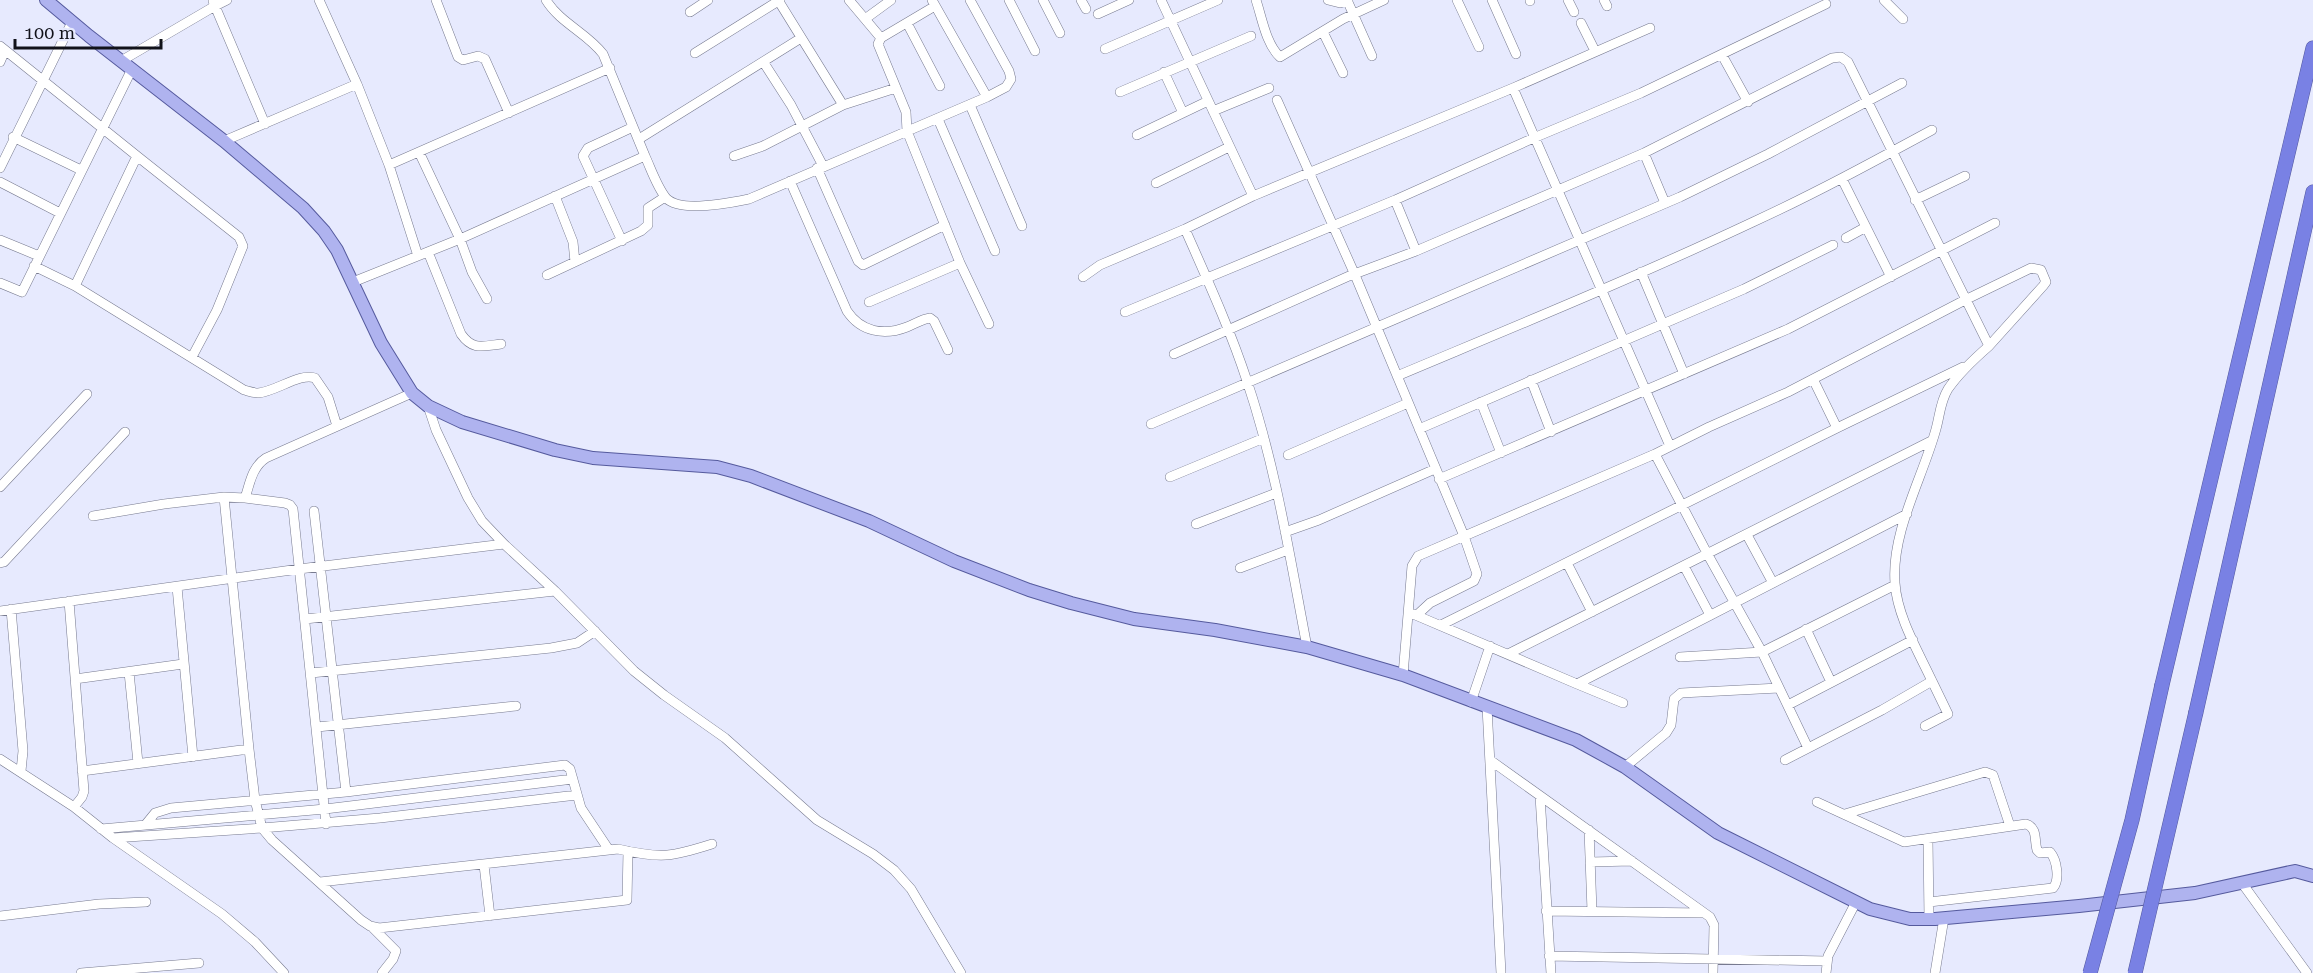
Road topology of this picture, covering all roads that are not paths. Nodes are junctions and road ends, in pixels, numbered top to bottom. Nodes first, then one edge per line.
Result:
1 (46, 0) edge
2 (227, 0) edge
3 (319, 0) edge
4 (435, 0) edge
5 (546, 0) edge
6 (708, 0) edge
7 (779, 0) edge
8 (849, 0) edge
9 (891, 0) edge
10 (970, 0) edge
11 (1009, 0) edge
12 (1043, 0) edge
13 (1081, 0) edge
14 (1129, 0) edge
15 (1161, 0) edge
16 (1218, 0) edge
17 (1256, 0) edge
18 (1328, 0) edge
19 (1383, 0) edge
20 (1457, 0) edge
21 (1492, 0) edge
22 (1568, 0) edge
23 (1884, 0) edge
24 (1347, 1) edge
25 (214, 3) edge
26 (933, 3) edge
27 (1826, 4) dead end
28 (1086, 9) dead end
29 (690, 12) dead end
30 (1574, 12) dead end
31 (1098, 14) dead end
32 (1354, 14) junction
33 (1903, 19) dead end
34 (865, 20) junction
35 (1171, 20) junction
36 (72, 22) junction
37 (907, 23) junction
38 (1581, 23) dead end
39 (1650, 28) dead end
40 (1323, 32) junction
41 (1060, 33) dead end
42 (1251, 36) dead end
43 (801, 38) junction
44 (881, 38) junction
45 (1479, 47) dead end
46 (2, 48) edge
47 (2313, 48) edge
48 (1106, 49) dead end
49 (1035, 51) dead end
50 (1595, 51) junction
51 (695, 53) dead end
52 (1516, 54) dead end
53 (1722, 55) junction
54 (1372, 56) dead end
55 (121, 61) junction
56 (1191, 61) junction
57 (0, 62) edge
58 (764, 63) junction
59 (610, 68) junction
60 (132, 69) junction
61 (1164, 72) junction
62 (1343, 73) dead end
63 (42, 81) junction
64 (1902, 83) dead end
65 (357, 84) junction
66 (940, 86) dead end
67 (896, 88) junction
68 (1269, 88) dead end
69 (1513, 88) junction
70 (1120, 92) dead end
71 (987, 97) junction
72 (1277, 100) dead end
73 (1209, 101) junction
74 (1867, 101) junction
75 (1748, 102) junction
76 (843, 105) junction
77 (970, 105) junction
78 (1213, 111) junction
79 (509, 113) junction
80 (1183, 113) junction
81 (938, 119) junction
82 (265, 124) junction
83 (803, 126) junction
84 (633, 127) junction
85 (102, 128) junction
86 (1932, 130) dead end
87 (907, 131) junction
88 (1137, 135) dead end
89 (14, 137) junction
90 (1536, 137) junction
91 (639, 139) junction
92 (224, 141) junction
93 (1229, 147) junction
94 (419, 152) junction
95 (1892, 152) junction
96 (1644, 153) junction
97 (137, 156) junction
98 (645, 156) junction
99 (734, 156) dead end
100 (389, 165) junction
101 (820, 167) junction
102 (0, 168) edge
103 (81, 170) junction
104 (1310, 173) junction
105 (1965, 176) dead end
106 (592, 179) junction
107 (1842, 179) junction
108 (790, 181) junction
109 (0, 182) edge
110 (1156, 183) dead end
111 (1558, 189) junction
112 (2313, 192) edge
113 (555, 196) junction
114 (1253, 196) junction
115 (665, 197) junction
116 (1395, 200) junction
117 (1915, 200) junction
118 (1665, 203) junction
119 (60, 213) junction
120 (1995, 223) dead end
121 (945, 225) junction
122 (1022, 226) dead end
123 (1334, 226) junction
124 (1866, 227) junction
125 (1185, 229) junction
126 (1580, 238) junction
127 (1846, 238) dead end
128 (460, 239) junction
129 (0, 240) edge
130 (622, 241) junction
131 (1833, 244) dead end
132 (995, 251) dead end
133 (1416, 251) junction
134 (1942, 251) junction
135 (423, 254) junction
136 (39, 256) junction
137 (575, 262) junction
138 (960, 263) junction
139 (34, 266) junction
140 (1641, 272) junction
141 (547, 275) dead end
142 (1355, 275) junction
143 (1083, 277) dead end
144 (1891, 277) junction
145 (1207, 280) junction
146 (353, 282) junction
147 (0, 283) edge
148 (75, 286) junction
149 (1601, 290) junction
150 (487, 299) dead end
151 (1965, 300) junction
152 (869, 302) dead end
153 (1125, 312) dead end
154 (989, 324) dead end
155 (1663, 324) junction
156 (1377, 327) junction
157 (1229, 329) junction
158 (1622, 341) junction
159 (501, 344) dead end
160 (1989, 346) junction
161 (948, 350) dead end
162 (1174, 354) dead end
163 (192, 357) junction
164 (1968, 365) junction
165 (1684, 374) junction
166 (1397, 376) junction
167 (1814, 379) junction
168 (1531, 380) junction
169 (1248, 382) junction
170 (1644, 392) junction
171 (412, 393) junction
172 (87, 394) dead end
173 (1480, 402) junction
174 (1408, 404) junction
175 (428, 406) junction
176 (1151, 424) dead end
177 (337, 426) junction
178 (1837, 428) junction
179 (1419, 429) junction
180 (125, 432) dead end
181 (1551, 432) junction
182 (1264, 438) junction
183 (1931, 441) junction
184 (1670, 446) junction
185 (1501, 453) junction
186 (1655, 454) junction
187 (1288, 455) dead end
188 (1435, 470) junction
189 (1170, 477) dead end
190 (1439, 479) junction
191 (0, 487) edge
192 (1276, 493) junction
193 (224, 497) junction
194 (245, 498) junction
195 (1683, 505) junction
196 (314, 511) dead end
197 (1907, 514) junction
198 (93, 516) dead end
199 (1196, 524) dead end
200 (1285, 532) junction
201 (1747, 535) junction
202 (1464, 536) junction
203 (504, 544) junction
204 (1288, 550) junction
205 (1708, 555) junction
206 (0, 563) edge
207 (1567, 563) junction
208 (320, 566) junction
209 (1684, 566) junction
210 (1240, 568) dead end
211 (299, 569) junction
212 (233, 579) junction
213 (1773, 583) junction
214 (1895, 585) junction
215 (177, 587) junction
216 (555, 591) junction
217 (69, 601) junction
218 (1734, 603) junction
219 (11, 609) junction
220 (0, 611) edge
221 (1592, 612) junction
222 (1413, 613) junction
223 (1710, 615) junction
224 (327, 616) junction
225 (305, 619) junction
226 (1441, 625) junction
227 (1806, 629) junction
228 (595, 631) junction
229 (1913, 640) junction
230 (1490, 646) junction
231 (1307, 647) junction
232 (1762, 652) junction
233 (1508, 654) junction
234 (1680, 657) dead end
235 (183, 664) junction
236 (333, 671) junction
237 (129, 672) junction
238 (311, 673) junction
239 (1403, 675) junction
240 (75, 679) junction
241 (1932, 681) junction
242 (1831, 682) junction
243 (1577, 684) junction
244 (1779, 688) junction
245 (1471, 702) junction
246 (1623, 704) dead end
247 (1788, 705) junction
248 (516, 706) dead end
249 (1487, 707) junction
250 (338, 724) junction
251 (1925, 726) dead end
252 (316, 727) junction
253 (1808, 747) junction
254 (249, 749) junction
255 (193, 757) junction
256 (0, 759) edge
257 (1490, 760) junction
258 (1785, 760) dead end
259 (138, 763) junction
260 (1625, 767) junction
261 (21, 771) junction
262 (82, 771) junction
263 (573, 779) junction
264 (346, 792) junction
265 (323, 794) junction
266 (577, 795) junction
267 (1540, 796) junction
268 (255, 800) junction
269 (1817, 802) dead end
270 (74, 807) junction
271 (325, 809) junction
272 (1845, 814) junction
273 (258, 815) junction
274 (146, 824) junction
275 (326, 824) junction
276 (2010, 826) junction
277 (262, 828) junction
278 (101, 829) junction
279 (1589, 830) junction
280 (113, 838) junction
281 (1928, 839) junction
282 (712, 843) dead end
283 (609, 850) junction
284 (628, 851) junction
285 (1632, 861) junction
286 (1590, 862) junction
287 (484, 865) junction
288 (2313, 876) edge
289 (320, 882) junction
290 (2242, 883) junction
291 (146, 902) dead end
292 (1856, 902) junction
293 (1929, 902) junction
294 (1546, 910) junction
295 (1592, 911) junction
296 (1704, 913) junction
297 (0, 916) edge
298 (490, 916) junction
299 (1944, 918) junction
300 (1929, 919) junction
301 (370, 926) junction
302 (1550, 956) junction
303 (1713, 960) junction
304 (1827, 961) junction
305 (199, 963) dead end
306 (81, 973) edge
307 (284, 973) edge
308 (382, 973) edge
309 (961, 973) edge
310 (1501, 973) edge
311 (1551, 973) edge
312 (1713, 973) edge
313 (1826, 973) edge
314 (1935, 973) edge
315 (2090, 973) edge
316 (2135, 973) edge
317 (2307, 973) edge

1 - 36 main road
2 - 25 street
3 - 65 street
4 - 79 street
5 - 59 street
6 - 29 street
7 - 43 street
7 - 51 street
8 - 34 street
9 - 34 street
10 - 71 street
11 - 49 street
12 - 41 street
13 - 28 street
14 - 31 street
15 - 35 street
16 - 35 street
17 - 40 street
18 - 24 street
19 - 32 street
20 - 45 street
21 - 52 street
22 - 30 street
23 - 33 street
24 - 32 street
25 - 55 street
25 - 82 street
26 - 37 street
26 - 71 street
27 - 53 street
32 - 40 street
32 - 54 street
34 - 44 street
35 - 48 street
35 - 56 street
36 - 55 main road
36 - 63 street
37 - 44 street
37 - 66 street
38 - 50 street
39 - 50 street
40 - 62 street
42 - 56 street
43 - 58 street
43 - 76 street
44 - 67 street
46 - 57 street
46 - 63 street
47 - 315 highway, bridge
50 - 69 street
53 - 75 street
53 - 90 street
55 - 60 main road
56 - 61 street
56 - 73 street
58 - 83 street
58 - 91 street
59 - 79 street
59 - 84 street
60 - 85 street
60 - 92 main road
61 - 70 street
61 - 80 street
63 - 85 street
63 - 89 street
64 - 74 street
65 - 82 street
65 - 100 street
67 - 76 street
67 - 87 street
68 - 78 street
69 - 90 street
69 - 104 street
71 - 77 street
72 - 104 street
73 - 78 street
73 - 80 street
74 - 75 street
74 - 95 street
74 - 118 street
75 - 96 street
76 - 83 street
77 - 81 street
77 - 122 street
78 - 93 street
79 - 94 street
80 - 88 street
81 - 87 street
81 - 132 street
82 - 92 street
83 - 99 street
83 - 101 street
84 - 91 street
84 - 106 street
85 - 97 street
85 - 103 street
86 - 95 street
87 - 101 street
87 - 121 street
89 - 102 street
89 - 103 street
90 - 111 street
90 - 116 street
91 - 98 street
92 - 146 main road
93 - 110 street
93 - 114 street
94 - 100 street
94 - 128 street
95 - 107 street
95 - 117 street
96 - 111 street
96 - 118 street
97 - 148 street
97 - 163 street
98 - 106 street
98 - 115 street
100 - 135 street
101 - 108 street
101 - 121 street
103 - 119 street
104 - 114 street
104 - 123 street
105 - 117 street
106 - 113 street
106 - 130 street
107 - 124 street
107 - 140 street
108 - 115 street
108 - 161 street
109 - 119 street
111 - 126 street
111 - 133 street
112 - 316 highway, bridge
113 - 128 street
113 - 137 street
114 - 125 street
115 - 130 street
116 - 123 street
116 - 133 street
117 - 134 street
118 - 126 street
119 - 136 street
120 - 134 street
121 - 138 street
123 - 142 street
123 - 145 street
124 - 127 street
124 - 144 street
125 - 143 street
125 - 145 street
126 - 149 street
126 - 156 street
128 - 135 street
128 - 150 street
129 - 136 street
130 - 137 street
131 - 155 street
133 - 142 street
134 - 144 street
134 - 151 street
135 - 146 street
135 - 159 street
136 - 139 street
137 - 141 street
138 - 152 street
138 - 154 street
139 - 147 street
139 - 148 street
140 - 149 street
140 - 155 street
142 - 156 street
142 - 157 street
144 - 165 street
145 - 153 street
145 - 157 street
146 - 171 main road
148 - 163 street
149 - 158 street
149 - 166 street
151 - 160 street
151 - 160 street
151 - 167 street
155 - 158 street
155 - 165 street
156 - 166 street
156 - 169 street
157 - 162 street
157 - 169 street
158 - 168 street
158 - 170 street
160 - 164 street
163 - 177 street
164 - 178 street
164 - 183 street
165 - 170 street
166 - 174 street
167 - 178 street
167 - 184 street
168 - 173 street
168 - 181 street
169 - 176 street
169 - 182 street
170 - 181 street
170 - 184 street
171 - 175 main road
171 - 177 street
172 - 191 street
173 - 179 street
173 - 185 street
174 - 179 street
174 - 187 street
175 - 203 street
175 - 231 main road
177 - 194 street
178 - 195 street
179 - 188 street
180 - 206 street
181 - 185 street
182 - 189 street
182 - 192 street
183 - 197 street
183 - 201 street
184 - 186 street
185 - 190 street
186 - 195 street
186 - 202 street
188 - 190 street
188 - 200 street
190 - 202 street
192 - 199 street
192 - 200 street
193 - 194 street
193 - 198 street
193 - 212 street
194 - 211 street
195 - 205 street
195 - 207 street
196 - 208 street
197 - 213 street
197 - 214 street
200 - 204 street
201 - 205 street
201 - 213 street
202 - 222 street
202 - 222 street
203 - 208 street
203 - 216 street
204 - 210 street
204 - 231 street
205 - 209 street
205 - 218 street
207 - 221 street
207 - 226 street
208 - 211 street
208 - 224 street
209 - 221 street
209 - 223 street
211 - 212 street
211 - 225 street
212 - 215 street
212 - 254 street
213 - 218 street
214 - 227 street
214 - 229 street
215 - 217 street
215 - 235 street
216 - 224 street
216 - 228 street
217 - 219 street
217 - 240 street
218 - 223 street
218 - 232 street
219 - 220 street
219 - 261 street
221 - 233 street
222 - 226 street
222 - 239 street
223 - 243 street
224 - 225 street
224 - 236 street
225 - 238 street
226 - 230 street
227 - 232 street
227 - 242 street
228 - 236 street
228 - 309 street
229 - 241 street
229 - 242 street
230 - 233 street
230 - 245 street
231 - 239 main road
232 - 234 street
232 - 244 street
233 - 243 street
235 - 237 street
235 - 255 street
236 - 238 street
236 - 250 street
237 - 240 street
237 - 259 street
238 - 252 street
239 - 245 main road
240 - 262 street
241 - 251 street
241 - 253 street
242 - 247 street
243 - 246 street
244 - 247 street
244 - 260 street
245 - 249 main road
247 - 253 street
248 - 250 street
249 - 257 street
249 - 260 main road
250 - 252 street
250 - 264 street
252 - 265 street
253 - 258 street
254 - 255 street
254 - 268 street
255 - 259 street
256 - 261 street
257 - 267 street
257 - 310 street
259 - 262 street
260 - 292 main road
261 - 270 street
262 - 270 street
263 - 264 street
263 - 266 street
263 - 271 street
264 - 265 street
265 - 268 street
265 - 271 street
266 - 275 street
266 - 283 street
267 - 279 street
267 - 294 street
268 - 273 street
268 - 274 street
269 - 272 street
270 - 278 street
271 - 273 street
271 - 275 street
272 - 276 street
272 - 281 street
273 - 274 street
273 - 277 street
274 - 278 street
275 - 277 street
276 - 281 street
276 - 293 street
277 - 280 street
277 - 289 street
278 - 280 street
279 - 285 street
279 - 286 street
280 - 307 street
281 - 293 street
282 - 284 street
283 - 284 street
283 - 287 street
284 - 298 street
285 - 286 street
285 - 296 street
286 - 295 street
287 - 289 street
287 - 298 street
288 - 290 main road
289 - 301 street
290 - 299 main road
290 - 317 street
291 - 297 street
292 - 300 main road
292 - 304 street
293 - 300 street
294 - 295 street
294 - 302 street
295 - 296 street
296 - 303 street
298 - 301 street
299 - 300 main road
299 - 314 street
301 - 308 street
302 - 303 street
302 - 311 street
303 - 304 street
303 - 312 street
304 - 313 street
305 - 306 street

